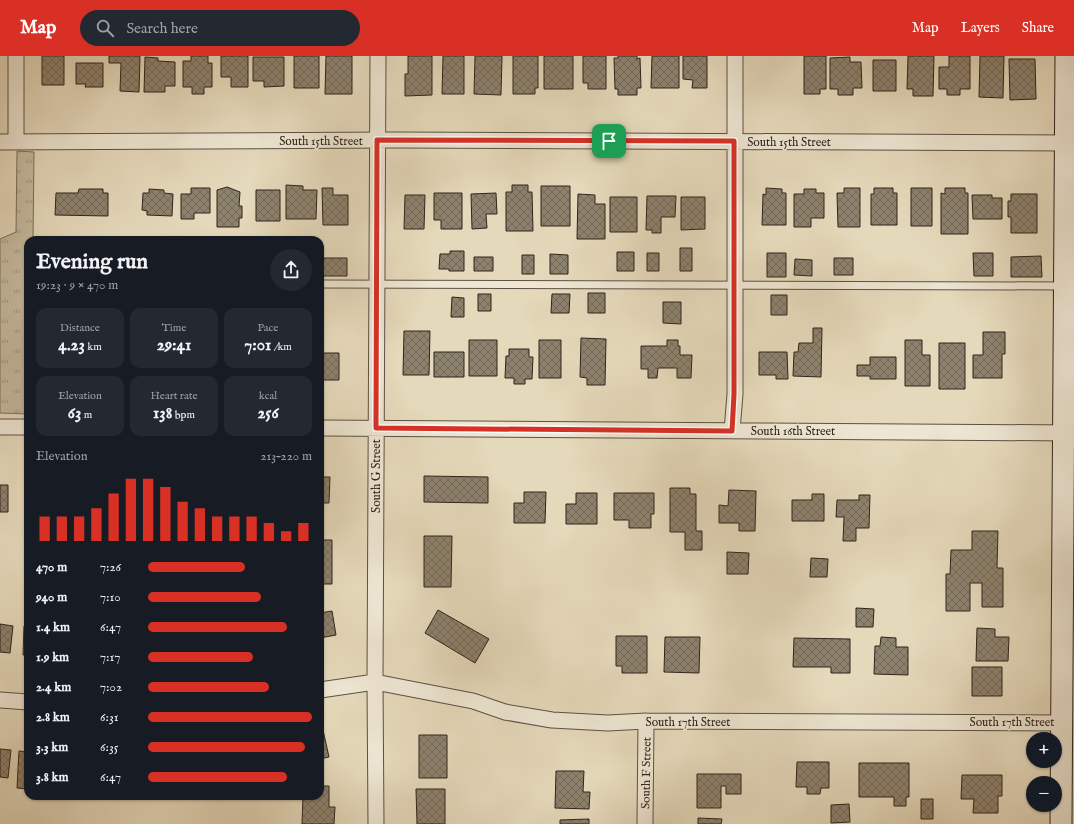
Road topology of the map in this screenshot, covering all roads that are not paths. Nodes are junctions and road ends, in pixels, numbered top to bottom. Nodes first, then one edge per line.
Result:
1 (16, 56) edge
2 (378, 56) edge
3 (735, 56) edge
4 (1066, 56) edge
5 (377, 140) junction
6 (734, 141) junction
7 (0, 142) edge
8 (16, 142) junction
9 (1070, 143) edge
10 (324, 284) edge
11 (377, 285) junction
12 (734, 285) junction
13 (1069, 286) edge
14 (0, 427) edge
15 (24, 427) edge
16 (324, 428) edge
17 (376, 428) junction
18 (732, 431) junction
19 (1069, 432) edge
20 (375, 682) junction
21 (324, 689) edge
22 (0, 700) edge
23 (24, 702) edge
24 (646, 722) junction
25 (1062, 723) junction
26 (376, 824) edge
27 (645, 824) edge
28 (1061, 824) edge

1 - 8 street
2 - 5 street, South G Street
3 - 6 street
4 - 9 street
5 - 6 street, South 15th Street
5 - 8 street, South 15th Street
5 - 11 street, South G Street
6 - 9 street, South 15th Street
6 - 12 street
7 - 8 street, South 15th Street
9 - 13 street
10 - 11 lane
11 - 12 lane
11 - 17 street, South G Street
12 - 13 lane
12 - 18 street
13 - 19 street
14 - 15 street
16 - 17 street, South 16th Street
17 - 18 street, South 16th Street
17 - 20 street, South G Street
18 - 19 street, South 16th Street
19 - 25 street
20 - 21 street, South 17th Street
20 - 24 street, South 17th Street
20 - 26 street, South G Street
22 - 23 street
24 - 25 street, South 17th Street
24 - 27 street, South F Street
25 - 28 street

